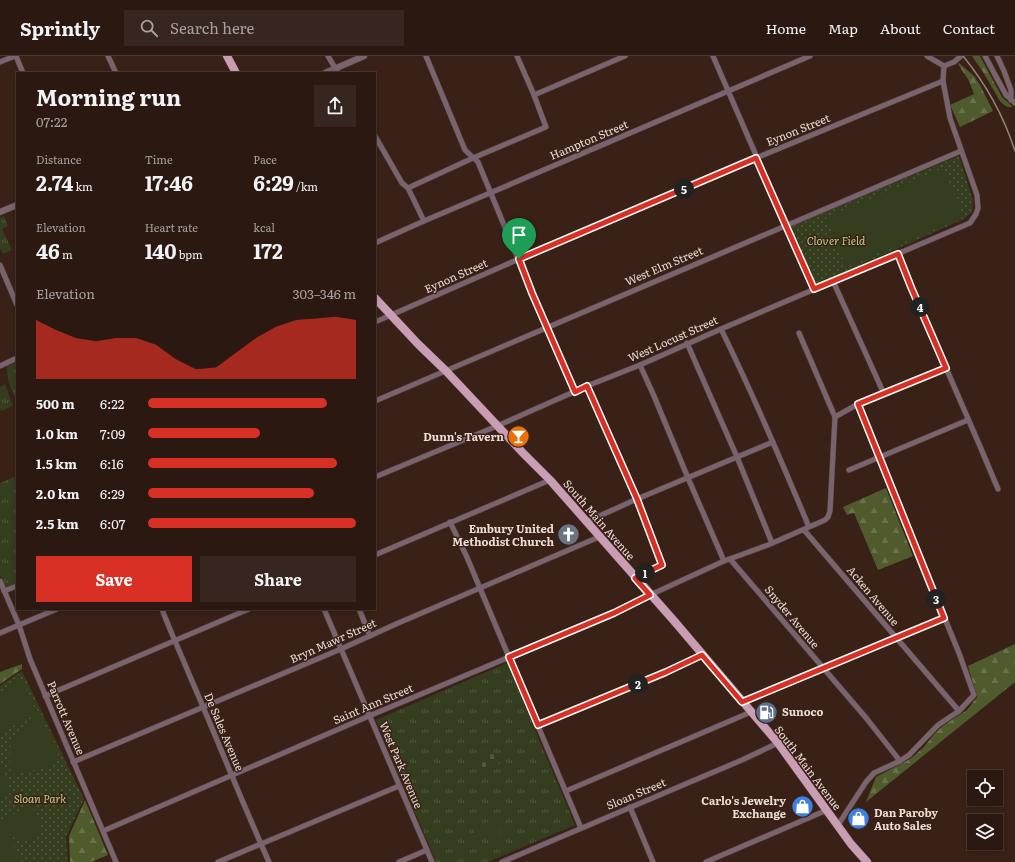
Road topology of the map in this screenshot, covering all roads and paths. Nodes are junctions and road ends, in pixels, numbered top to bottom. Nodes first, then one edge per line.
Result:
1 (15, 56) edge
2 (108, 56) edge
3 (227, 56) edge
4 (328, 56) edge
5 (364, 56) edge
6 (426, 56) edge
7 (517, 56) edge
8 (624, 56) edge
9 (713, 56) edge
10 (810, 56) edge
11 (926, 56) edge
12 (961, 56) edge
13 (985, 56) edge
14 (997, 56) edge
15 (0, 62) edge
16 (944, 66) junction
17 (337, 71) edge
18 (23, 72) edge
19 (116, 72) edge
20 (235, 72) edge
21 (943, 81) junction
22 (729, 91) junction
23 (534, 94) junction
24 (1013, 101) edge
25 (376, 138) edge
26 (961, 151) junction
27 (473, 158) junction
28 (756, 158) junction
29 (408, 188) junction
30 (490, 193) junction
31 (16, 205) edge
32 (0, 212) edge
33 (424, 220) junction
34 (786, 225) junction
35 (376, 243) edge
36 (898, 254) junction
37 (519, 259) junction
38 (0, 265) edge
39 (834, 281) junction
40 (814, 289) junction
41 (376, 299) edge
42 (16, 303) edge
43 (391, 315) junction
44 (376, 322) edge
45 (547, 327) junction
46 (721, 329) junction
47 (799, 333) dead end
48 (687, 343) junction
49 (16, 358) edge
50 (640, 364) junction
51 (0, 366) edge
52 (946, 368) junction
53 (446, 371) junction
54 (587, 386) junction
55 (575, 392) junction
56 (884, 394) junction
57 (376, 400) edge
58 (858, 404) junction
59 (835, 416) junction
60 (968, 420) junction
61 (497, 426) junction
62 (774, 442) junction
63 (737, 457) junction
64 (878, 457) junction
65 (849, 470) dead end
66 (376, 477) edge
67 (688, 478) junction
68 (550, 480) junction
69 (998, 489) dead end
70 (637, 499) junction
71 (450, 522) junction
72 (586, 522) junction
73 (806, 528) junction
74 (599, 537) junction
75 (772, 543) junction
76 (376, 555) edge
77 (730, 559) junction
78 (724, 561) junction
79 (635, 578) junction
80 (0, 581) edge
81 (16, 586) edge
82 (479, 588) junction
83 (4, 591) junction
84 (650, 595) junction
85 (55, 610) edge
86 (162, 610) edge
87 (247, 610) edge
88 (324, 610) edge
89 (359, 610) edge
90 (944, 618) junction
91 (19, 625) junction
92 (0, 633) edge
93 (370, 636) junction
94 (896, 638) junction
95 (174, 641) junction
96 (341, 649) junction
97 (702, 655) junction
98 (509, 657) junction
99 (823, 668) junction
100 (45, 696) junction
101 (742, 702) junction
102 (202, 707) junction
103 (959, 711) junction
104 (751, 712) junction
105 (369, 716) junction
106 (538, 725) junction
107 (778, 743) junction
108 (900, 761) junction
109 (73, 762) junction
110 (232, 775) junction
111 (399, 786) junction
112 (566, 791) junction
113 (630, 807) junction
114 (827, 810) junction
115 (838, 825) junction
116 (581, 828) junction
117 (103, 831) junction
118 (261, 844) junction
119 (427, 850) junction
120 (116, 862) edge
121 (218, 862) edge
122 (269, 862) edge
123 (399, 862) edge
124 (432, 862) edge
125 (502, 862) edge
126 (653, 862) edge
127 (706, 862) edge
128 (867, 862) edge

1 - 15 street
1 - 18 street
2 - 19 street
3 - 20 main road
4 - 17 street
5 - 17 street
6 - 27 street
7 - 23 street
8 - 23 street
9 - 22 street
10 - 22 street, Hampton Street
11 - 16 street
12 - 16 street
13 - 24 street
14 - 24 street
16 - 21 street
21 - 26 street
21 - 28 street, Eynon Street
22 - 28 street
22 - 30 street, Hampton Street
23 - 27 street
25 - 29 street
26 - 34 street, West Elm Street
26 - 36 street, West Locust Street
27 - 29 street
27 - 30 street
28 - 34 street
28 - 37 street, Eynon Street
29 - 33 street
30 - 33 street, Hampton Street
30 - 37 street
31 - 32 street
33 - 35 street, Hampton Street
34 - 40 street
34 - 45 street, West Elm Street
36 - 39 street, West Locust Street
36 - 52 street
37 - 43 street, Eynon Street
37 - 45 street
38 - 42 street
39 - 40 street, West Locust Street
39 - 56 street
40 - 46 street, West Locust Street
41 - 43 main road, South Main Avenue
43 - 44 street, Eynon Street
43 - 53 main road, South Main Avenue
45 - 53 street, West Elm Street
45 - 55 street
46 - 48 street, West Locust Street
46 - 62 street, Acken Avenue
47 - 59 street
48 - 50 street, West Locust Street
48 - 63 street
49 - 51 street
50 - 54 street, West Locust Street
50 - 67 street
52 - 56 street
52 - 60 street
53 - 57 street, West Elm Street
53 - 61 main road, South Main Avenue
54 - 55 street, West Locust Street
54 - 70 street
55 - 61 street, West Locust Street
56 - 58 street
58 - 59 street
58 - 64 street
59 - 73 street, Saint Ann Street
60 - 64 street
60 - 69 street
61 - 66 street, West Locust Street
61 - 68 main road, South Main Avenue
62 - 63 street
62 - 73 street, Acken Avenue
63 - 67 street
63 - 75 street
64 - 65 street
64 - 90 street
67 - 70 street
67 - 78 street
68 - 71 street
68 - 72 main road, South Main Avenue
70 - 72 street
70 - 79 street
71 - 76 street
71 - 82 street
72 - 74 main road, South Main Avenue
73 - 75 street, Saint Ann Street
73 - 94 street, Acken Avenue
74 - 79 main road, South Main Avenue
74 - 82 street, Bryn Mawr Street
75 - 77 street, Saint Ann Street
77 - 78 street, Saint Ann Street
77 - 99 street, Snyder Avenue
78 - 84 street, Saint Ann Street
79 - 84 main road, South Main Avenue
80 - 83 street, Parrott Avenue
81 - 83 street
82 - 93 street, Bryn Mawr Street
82 - 98 street
83 - 91 street, Parrott Avenue
84 - 97 main road, South Main Avenue
84 - 98 street, Saint Ann Street
85 - 91 street
86 - 95 street, De Sales Avenue
87 - 95 street
88 - 96 street, West Park Avenue
89 - 93 street
90 - 94 street
90 - 103 street
91 - 92 street
91 - 100 street, Parrott Avenue
93 - 96 street, Bryn Mawr Street
94 - 99 street
94 - 103 street, Acken Avenue
95 - 100 street
95 - 102 street, De Sales Avenue
96 - 102 street, Bryn Mawr Street
96 - 105 street, West Park Avenue
97 - 101 main road, South Main Avenue
97 - 106 street
98 - 105 street, Saint Ann Street
98 - 106 street
99 - 101 street
99 - 108 street, Snyder Avenue
100 - 109 street, Parrott Avenue
101 - 104 main road, South Main Avenue
102 - 109 street, Bryn Mawr Street
102 - 110 street, De Sales Avenue
103 - 108 street
104 - 107 main road, South Main Avenue
104 - 112 street
105 - 110 street, Saint Ann Street
105 - 111 street, West Park Avenue
106 - 112 street
107 - 113 street, Sloan Street
107 - 114 main road, South Main Avenue
108 - 115 street
109 - 117 street, Parrott Avenue
110 - 117 street, Saint Ann Street
110 - 118 street, De Sales Avenue
111 - 118 street
111 - 119 street, West Park Avenue
112 - 116 street
113 - 116 street, Sloan Street
113 - 126 street
114 - 115 main road, South Main Avenue
114 - 127 street
115 - 128 main road, South Main Avenue
116 - 125 street, Sloan Street
117 - 120 street, Parrott Avenue
118 - 121 street
118 - 122 street, De Sales Avenue
119 - 123 street
119 - 124 street, West Park Avenue

